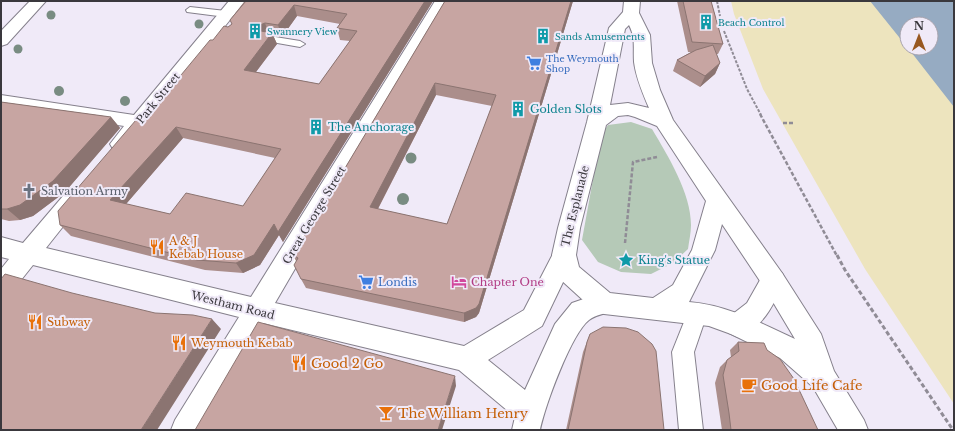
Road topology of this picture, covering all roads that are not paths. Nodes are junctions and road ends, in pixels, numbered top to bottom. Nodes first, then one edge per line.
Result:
1 (38, 1) edge
2 (443, 1) edge
3 (632, 7) edge
4 (231, 8) edge
5 (190, 10) dead end
6 (269, 39) edge
7 (1, 41) edge
8 (300, 44) dead end
9 (5, 105) edge
10 (664, 121) junction
11 (138, 122) junction
12 (597, 122) junction
13 (109, 157) edge
14 (89, 181) edge
15 (717, 200) junction
16 (1, 246) edge
17 (28, 254) junction
18 (564, 255) junction
19 (773, 280) junction
20 (1, 286) edge
21 (604, 303) junction
22 (256, 310) junction
23 (656, 310) junction
24 (697, 314) junction
25 (738, 325) junction
26 (466, 359) junction
27 (823, 378) junction
28 (528, 421) edge
29 (185, 430) edge
30 (691, 430) edge
31 (854, 430) edge

1 - 7 street
2 - 22 street, Great George Street
3 - 10 street, The Esplanade
3 - 12 street, The Esplanade
4 - 5 lane
4 - 11 street, Park Street
6 - 8 lane
9 - 11 street
10 - 12 street
10 - 15 street, The Esplanade
11 - 13 street, Park Street
12 - 18 street, The Esplanade
14 - 17 street
15 - 19 street, The Esplanade
15 - 23 street
16 - 17 street, Westham Road
17 - 20 street
17 - 22 street, Westham Road
18 - 21 street, The Esplanade
18 - 26 street
19 - 25 street
19 - 27 street, The Esplanade
21 - 23 street, The Esplanade
21 - 28 street
22 - 26 street, Westham Road
22 - 29 street, Great George Street
23 - 24 street, The Esplanade
24 - 25 street, The Esplanade
24 - 30 street
25 - 27 street, The Esplanade
26 - 28 street
27 - 31 street, The Esplanade

